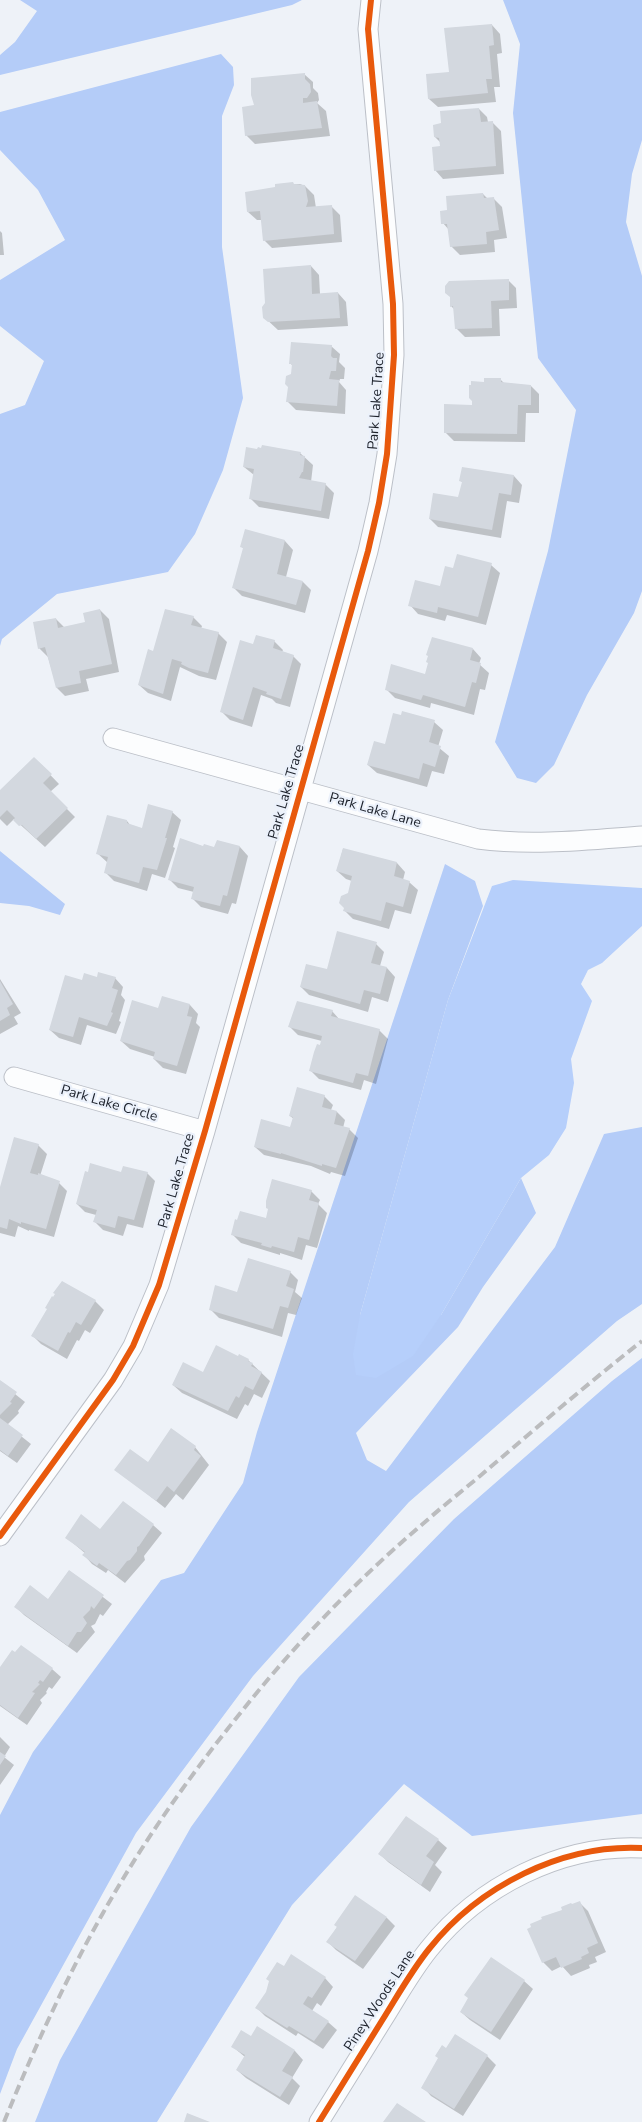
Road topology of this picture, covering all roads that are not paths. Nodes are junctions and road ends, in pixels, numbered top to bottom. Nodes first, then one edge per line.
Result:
1 (371, 0) edge
2 (113, 738) dead end
3 (301, 791) junction
4 (642, 836) edge
5 (14, 1077) dead end
6 (205, 1131) junction
7 (0, 1536) edge
8 (642, 1848) edge
9 (319, 2122) edge

1 - 3 street, Park Lake Trace
2 - 3 street, Park Lake Lane
3 - 4 street, Park Lake Lane
3 - 6 street, Park Lake Trace
5 - 6 street, Park Lake Circle
6 - 7 street, Park Lake Trace
8 - 9 street, Piney Woods Lane

